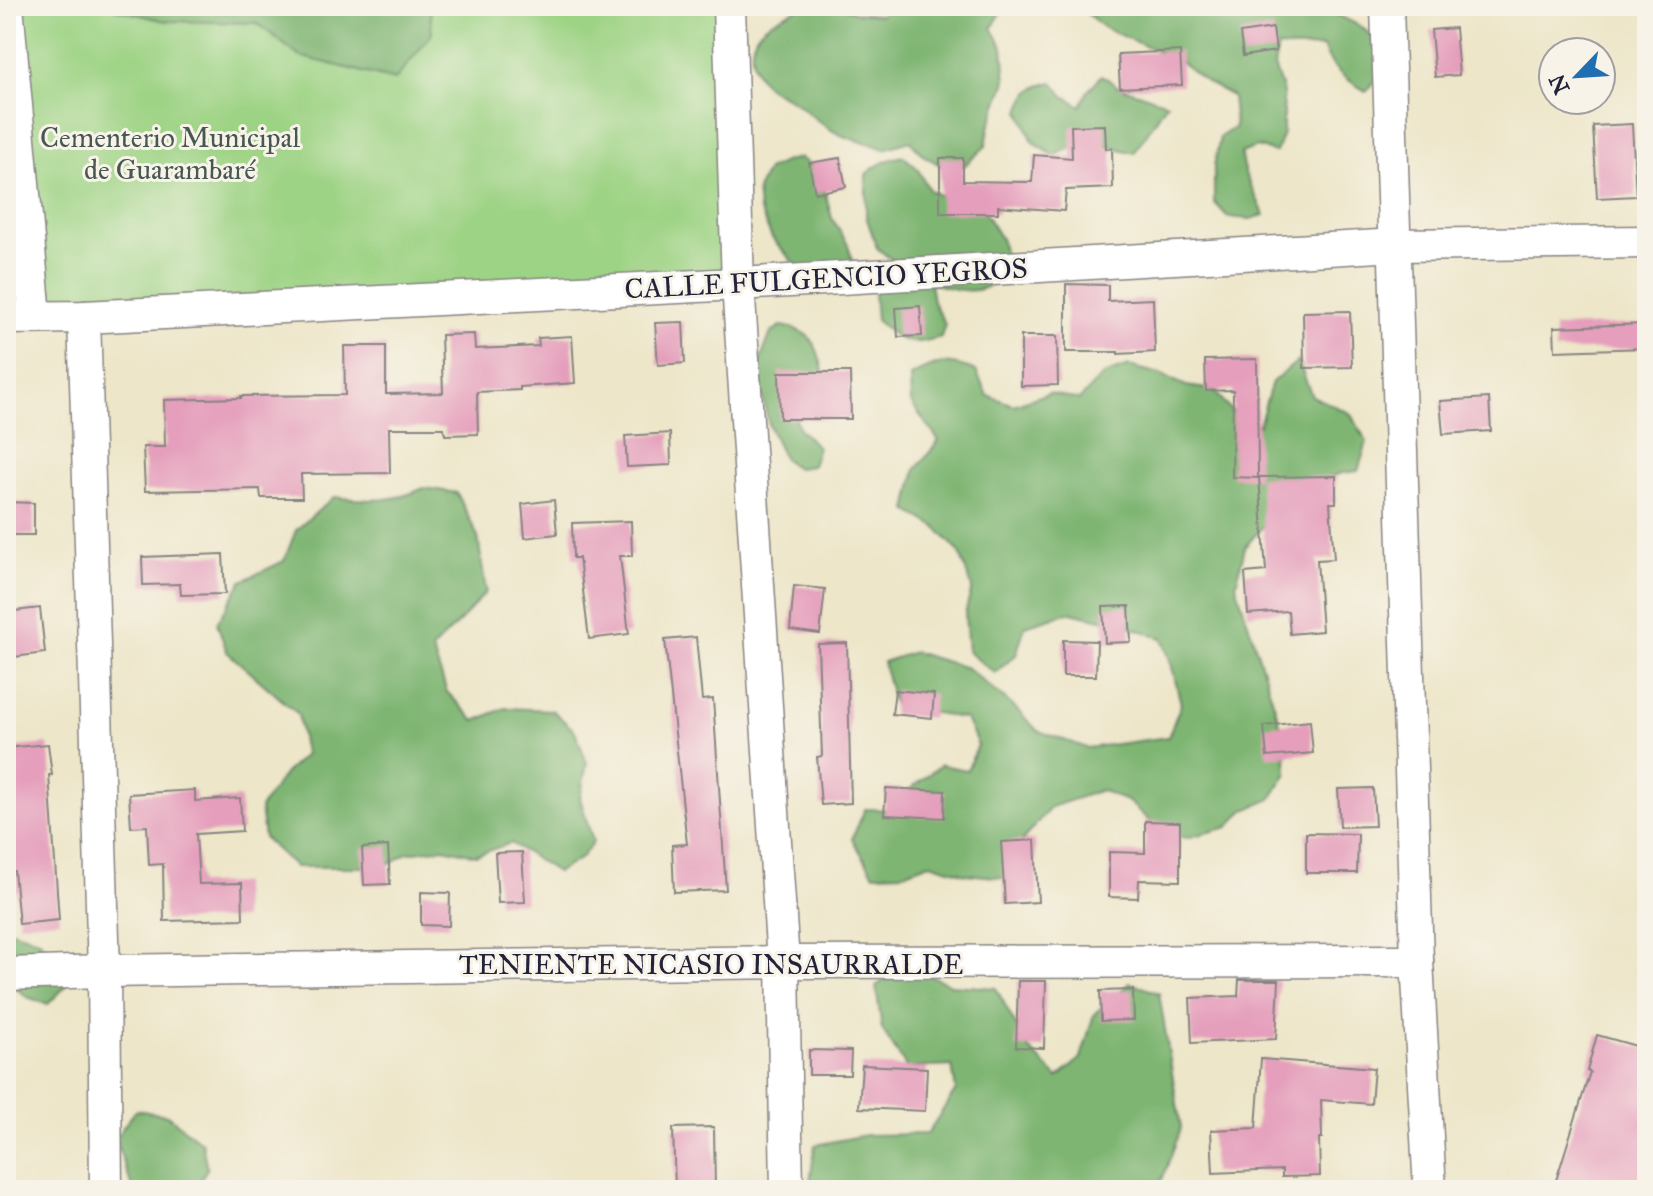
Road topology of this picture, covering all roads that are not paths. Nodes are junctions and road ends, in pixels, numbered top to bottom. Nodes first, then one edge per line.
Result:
1 (7, 6) edge
2 (729, 6) edge
3 (1387, 6) edge
4 (1647, 242) edge
5 (1396, 245) junction
6 (738, 284) junction
7 (20, 317) edge
8 (84, 317) junction
9 (1417, 961) junction
10 (783, 962) junction
11 (104, 971) junction
12 (6, 974) edge
13 (106, 1190) edge
14 (787, 1190) edge
15 (1430, 1190) edge

1 - 7 street
2 - 6 street
3 - 5 street
4 - 5 street, CALLE FULGENCIO YEGROS
5 - 6 street, CALLE FULGENCIO YEGROS
5 - 9 street
6 - 8 street, CALLE FULGENCIO YEGROS
6 - 10 street
7 - 8 street, CALLE FULGENCIO YEGROS
8 - 11 street
9 - 10 street, TENIENTE NICASIO INSAURRALDE
9 - 15 street
10 - 11 street, TENIENTE NICASIO INSAURRALDE
10 - 14 street
11 - 12 street, TENIENTE NICASIO INSAURRALDE
11 - 13 street

